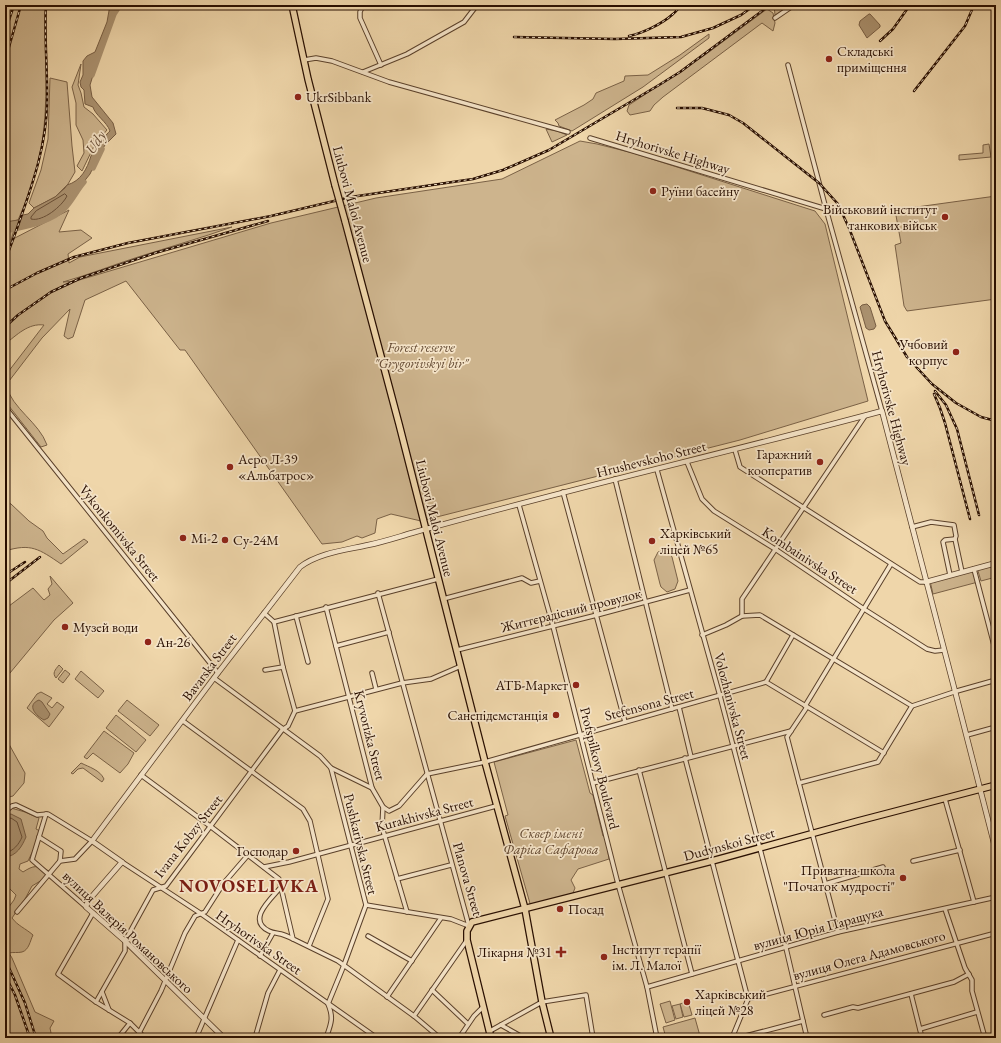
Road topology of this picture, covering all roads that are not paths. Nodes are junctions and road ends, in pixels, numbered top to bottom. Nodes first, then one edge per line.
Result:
1 (292, 5) edge
2 (363, 5) edge
3 (477, 5) edge
4 (794, 5) edge
5 (775, 18) dead end
6 (304, 60) junction
7 (381, 65) junction
8 (788, 65) dead end
9 (363, 72) junction
10 (568, 132) dead end
11 (590, 138) dead end
12 (826, 209) junction
13 (5, 407) edge
14 (882, 411) junction
15 (865, 416) junction
16 (735, 450) junction
17 (687, 462) junction
18 (657, 470) junction
19 (615, 479) junction
20 (563, 492) junction
21 (519, 505) junction
22 (802, 508) junction
23 (912, 527) junction
24 (426, 529) junction
25 (955, 539) junction
26 (775, 549) junction
27 (996, 563) edge
28 (891, 564) junction
29 (974, 568) junction
30 (962, 572) junction
31 (950, 575) junction
32 (438, 578) junction
33 (540, 581) junction
34 (926, 582) junction
35 (690, 590) junction
36 (378, 593) junction
37 (443, 599) junction
38 (646, 602) junction
39 (326, 608) junction
40 (864, 609) junction
41 (264, 613) junction
42 (598, 615) junction
43 (296, 616) junction
44 (742, 616) junction
45 (274, 622) junction
46 (553, 626) junction
47 (389, 632) junction
48 (702, 635) junction
49 (793, 635) junction
50 (336, 646) junction
51 (457, 650) junction
52 (944, 650) junction
53 (996, 654) edge
54 (834, 658) junction
55 (308, 662) dead end
56 (461, 666) junction
57 (283, 667) junction
58 (265, 670) dead end
59 (218, 673) junction
60 (372, 674) dead end
61 (214, 678) junction
62 (996, 680) edge
63 (402, 682) junction
64 (766, 682) junction
65 (376, 689) junction
66 (956, 691) junction
67 (349, 696) junction
68 (720, 696) junction
69 (806, 706) junction
70 (912, 706) junction
71 (679, 707) junction
72 (672, 709) junction
73 (295, 711) junction
74 (183, 721) junction
75 (625, 722) junction
76 (996, 727) edge
77 (284, 729) junction
78 (791, 731) junction
79 (580, 734) junction
80 (967, 735) junction
81 (732, 747) junction
82 (884, 753) junction
83 (691, 757) junction
84 (685, 758) junction
85 (485, 762) junction
86 (331, 768) junction
87 (639, 770) junction
88 (252, 772) junction
89 (427, 774) junction
90 (141, 775) junction
91 (593, 783) junction
92 (799, 783) junction
93 (996, 785) edge
94 (372, 788) junction
95 (981, 789) junction
96 (945, 799) junction
97 (496, 806) junction
98 (384, 807) junction
99 (46, 814) junction
100 (5, 815) edge
101 (439, 821) junction
102 (210, 826) junction
103 (812, 833) junction
104 (385, 836) junction
105 (39, 837) junction
106 (92, 841) junction
107 (350, 846) junction
108 (760, 848) junction
109 (960, 850) junction
110 (996, 852) edge
111 (317, 854) junction
112 (248, 855) junction
113 (60, 861) junction
114 (712, 861) junction
115 (913, 861) dead end
116 (122, 862) junction
117 (451, 865) junction
118 (264, 867) junction
119 (883, 867) dead end
120 (665, 872) junction
121 (49, 874) junction
122 (398, 878) junction
123 (618, 884) junction
124 (826, 884) junction
125 (281, 887) junction
126 (160, 888) junction
127 (996, 897) edge
128 (974, 902) junction
129 (366, 905) junction
130 (86, 907) junction
131 (525, 909) junction
132 (945, 909) junction
133 (17, 912) dead end
134 (407, 912) junction
135 (92, 913) junction
136 (200, 913) junction
137 (441, 918) junction
138 (469, 926) junction
139 (838, 932) junction
140 (273, 933) junction
141 (996, 933) edge
142 (368, 936) dead end
143 (293, 939) junction
144 (125, 940) junction
145 (238, 940) junction
146 (467, 940) junction
147 (957, 942) junction
148 (309, 946) junction
149 (786, 948) junction
150 (260, 956) junction
151 (412, 961) junction
152 (738, 961) junction
153 (344, 965) junction
154 (280, 970) junction
155 (692, 974) junction
156 (969, 974) junction
157 (166, 980) junction
158 (647, 987) junction
159 (795, 987) junction
160 (432, 990) junction
161 (102, 992) junction
162 (911, 994) junction
163 (387, 997) junction
164 (748, 999) junction
165 (96, 1002) junction
166 (542, 1002) junction
167 (328, 1004) junction
168 (483, 1006) junction
169 (110, 1010) junction
170 (977, 1012) junction
171 (824, 1015) dead end
172 (414, 1016) junction
173 (204, 1018) junction
174 (803, 1021) junction
175 (130, 1023) junction
176 (468, 1024) junction
177 (501, 1025) junction
178 (920, 1029) junction
179 (490, 1031) junction
180 (139, 1033) junction
181 (371, 1036) edge
182 (118, 1038) edge
183 (145, 1038) edge
184 (196, 1038) edge
185 (224, 1038) edge
186 (255, 1038) edge
187 (326, 1038) edge
188 (377, 1038) edge
189 (440, 1038) edge
190 (458, 1038) edge
191 (491, 1038) edge
192 (524, 1038) edge
193 (551, 1038) edge
194 (593, 1038) edge
195 (657, 1038) edge
196 (732, 1038) edge
197 (738, 1038) edge
198 (807, 1038) edge
199 (922, 1038) edge
200 (985, 1038) edge

1 - 6 main road, Liubovi Maloi Avenue
2 - 7 street
3 - 7 street
4 - 5 street
6 - 9 street
6 - 24 main road, Liubovi Maloi Avenue, bridge
7 - 9 street
8 - 12 street
9 - 10 street
11 - 12 street, Hryhorivske Highway
12 - 14 street, Hryhorivske Highway
13 - 59 street, Vykonkomivska Street
14 - 15 street, Hrushevskoho Street
14 - 23 street, Hryhorivske Highway
15 - 16 street, Hrushevskoho Street
15 - 22 street
16 - 17 street, Hrushevskoho Street
16 - 22 street
17 - 18 street, Hrushevskoho Street
17 - 26 street, Kombainivska Street
18 - 19 street, Hrushevskoho Street
18 - 35 street, Volozhanivska Street
19 - 20 street, Hrushevskoho Street
19 - 38 street
20 - 21 street, Hrushevskoho Street
20 - 42 street
21 - 24 street, Hrushevskoho Street
21 - 33 street, Profspilkovy Boulevard
22 - 26 street
22 - 28 street
23 - 25 street
23 - 34 street, Hryhorivske Highway
24 - 32 main road, Liubovi Maloi Avenue
24 - 41 street, Bavarska Street
25 - 30 street
25 - 31 street
26 - 40 street, Kombainivska Street
26 - 44 street
27 - 29 street
28 - 34 street
28 - 40 street
29 - 30 street
29 - 53 street
30 - 31 street
31 - 34 street
32 - 36 street
32 - 37 main road, Liubovi Maloi Avenue
33 - 37 street
33 - 46 street, Profspilkovy Boulevard
34 - 52 street, Hryhorivske Highway
35 - 38 street, Життєрадісний провулок
35 - 48 street, Volozhanivska Street
36 - 39 street
36 - 47 street, Planova Street
37 - 51 main road, Liubovi Maloi Avenue
38 - 42 street, Життєрадісний провулок
38 - 72 street
39 - 43 street
39 - 50 street, Kryvorizka Street
40 - 52 street, Kombainivska Street
40 - 54 street
41 - 45 street
41 - 59 street, Bavarska Street
42 - 46 street, Життєрадісний провулок
42 - 75 street
43 - 45 street
43 - 55 street
44 - 48 street
44 - 49 street
45 - 57 street
46 - 51 street, Життєрадісний провулок
46 - 79 street, Profspilkovy Boulevard
47 - 50 street
47 - 63 street, Planova Street
48 - 68 street, Volozhanivska Street
49 - 54 street
49 - 64 street
50 - 67 street, Kryvorizka Street
51 - 56 main road, Liubovi Maloi Avenue
52 - 66 street, Hryhorivske Highway
54 - 69 street
54 - 70 street
56 - 63 street
56 - 85 main road, Liubovi Maloi Avenue
57 - 58 street
57 - 73 street
59 - 61 street, Bavarska Street
60 - 65 street
61 - 74 street, Bavarska Street
61 - 77 street
62 - 66 street
63 - 65 street
63 - 89 street, Planova Street
64 - 68 street, Stefensona Street
64 - 69 street
65 - 67 street
66 - 70 street
66 - 80 street, Hryhorivske Highway
67 - 73 street
67 - 94 street, Kryvorizka Street
68 - 71 street, Stefensona Street
68 - 81 street, Volozhanivska Street
69 - 78 street
69 - 82 street
70 - 82 street
71 - 72 street, Stefensona Street
71 - 83 street
72 - 75 street, Stefensona Street
73 - 77 street, Ivana Kobzy Street
74 - 88 street
74 - 90 street, Bavarska Street
75 - 79 street, Stefensona Street
76 - 80 street
77 - 86 street
77 - 88 street, Ivana Kobzy Street
78 - 81 street
78 - 92 street
79 - 85 street, Stefensona Street
79 - 91 street, Profspilkovy Boulevard
80 - 95 street, Hryhorivske Highway
81 - 83 street
81 - 108 street, Volozhanivska Street
82 - 92 street
83 - 84 street
84 - 87 street
84 - 114 street
85 - 89 street, Stefensona Street
85 - 97 main road, Liubovi Maloi Avenue
86 - 94 street
86 - 107 street, Pushkarivska Street
87 - 91 street
87 - 120 street
88 - 102 street, Ivana Kobzy Street
88 - 111 street
89 - 98 street
89 - 101 street, Planova Street
90 - 102 street
90 - 106 street, Bavarska Street
91 - 123 street, Profspilkovy Boulevard
92 - 103 street
93 - 95 main road, Dudynskoi Street
94 - 98 street, Kryvorizka Street
95 - 96 main road, Dudynskoi Street
95 - 110 street, Hryhorivske Highway
96 - 103 main road, Dudynskoi Street
96 - 109 street
97 - 101 street, Kurakhivska Street
97 - 131 main road, Liubovi Maloi Avenue
98 - 104 street
99 - 100 street, Hryhorivska Street
99 - 105 street, вулиця Валерія Романовського
99 - 106 street, Hryhorivska Street
101 - 104 street, Kurakhivska Street
101 - 117 street, Planova Street
102 - 112 street
102 - 126 street, Ivana Kobzy Street
103 - 108 main road, Dudynskoi Street
103 - 124 street
104 - 107 street, Kurakhivska Street
104 - 122 street
105 - 113 street, вулиця Валерія Романовського
105 - 121 street, вулиця Валерія Романовського
106 - 113 street, Bavarska Street
106 - 116 street, Hryhorivska Street
107 - 111 street, Kurakhivska Street
107 - 129 street, Pushkarivska Street
108 - 114 main road, Dudynskoi Street
108 - 149 street, Volozhanivska Street
109 - 115 street
109 - 128 street
111 - 118 street, Kurakhivska Street
111 - 148 street
112 - 118 street
112 - 136 street
113 - 121 street
114 - 120 main road, Dudynskoi Street
114 - 152 street
116 - 126 street, Hryhorivska Street
116 - 130 street
117 - 122 street
117 - 138 street, Planova Street
118 - 125 street
119 - 124 street
120 - 123 main road, Dudynskoi Street
120 - 155 street
121 - 130 street, вулиця Валерія Романовського
121 - 133 street
122 - 134 street
123 - 131 main road, Dudynskoi Street
123 - 158 street, Profspilkovy Boulevard
124 - 139 street
125 - 140 street
125 - 143 street
126 - 136 street, Hryhorivska Street
126 - 144 street, Ivana Kobzy Street
127 - 128 street, вулиця Юрія Паращука
128 - 132 street, вулиця Юрія Паращука
129 - 134 street
129 - 153 street, Pushkarivska Street
130 - 135 street, вулиця Валерія Романовського
131 - 138 main road, Dudynskoi Street
131 - 166 main road, Liubovi Maloi Avenue
132 - 139 street, вулиця Юрія Паращука
132 - 147 street
134 - 137 street
135 - 144 street, вулиця Валерія Романовського
135 - 165 street
136 - 145 street, Hryhorivska Street
136 - 157 street
137 - 138 street
137 - 151 street
138 - 146 main road, Planova Street
139 - 149 street, вулиця Юрія Паращука
140 - 143 street
140 - 150 street
141 - 147 street, вулиця Олега Адамовського
142 - 151 street
143 - 148 street
144 - 157 street, вулиця Валерія Романовського
144 - 161 street, Ivana Kobzy Street
145 - 150 street, Hryhorivska Street
145 - 173 street
146 - 160 street
146 - 168 main road, Planova Street
147 - 156 street
147 - 159 street, вулиця Олега Адамовського
148 - 153 street
149 - 152 street, вулиця Юрія Паращука
149 - 159 street, Volozhanivska Street
150 - 154 street, Hryhorivska Street
151 - 163 street
152 - 155 street, вулиця Юрія Паращука
152 - 164 street
153 - 163 street
153 - 167 street, Pushkarivska Street
154 - 167 street, Hryhorivska Street
154 - 186 street
155 - 158 street, вулиця Юрія Паращука
156 - 162 street
156 - 170 street
157 - 173 street, вулиця Валерія Романовського
157 - 180 street
158 - 195 street, Profspilkovy Boulevard
159 - 164 street, вулиця Олега Адамовського
159 - 174 street, Volozhanivska Street
160 - 172 street
160 - 176 street
161 - 165 street, Ivana Kobzy Street
161 - 169 street
162 - 171 street
162 - 178 street
163 - 172 street
164 - 196 street
165 - 169 street
166 - 177 street
166 - 193 main road, Liubovi Maloi Avenue
166 - 194 street
167 - 181 street, Hryhorivska Street
167 - 187 street
168 - 176 street
168 - 179 main road, Planova Street
169 - 175 street
170 - 178 street
170 - 200 street
172 - 189 street
173 - 184 street
173 - 185 street, вулиця Валерія Романовського
174 - 197 street
174 - 198 street, Volozhanivska Street
175 - 180 street
175 - 182 street
176 - 190 street
177 - 179 street
177 - 192 street
178 - 199 street
179 - 191 main road, Planova Street
180 - 183 street
181 - 188 street, Hryhorivska Street

